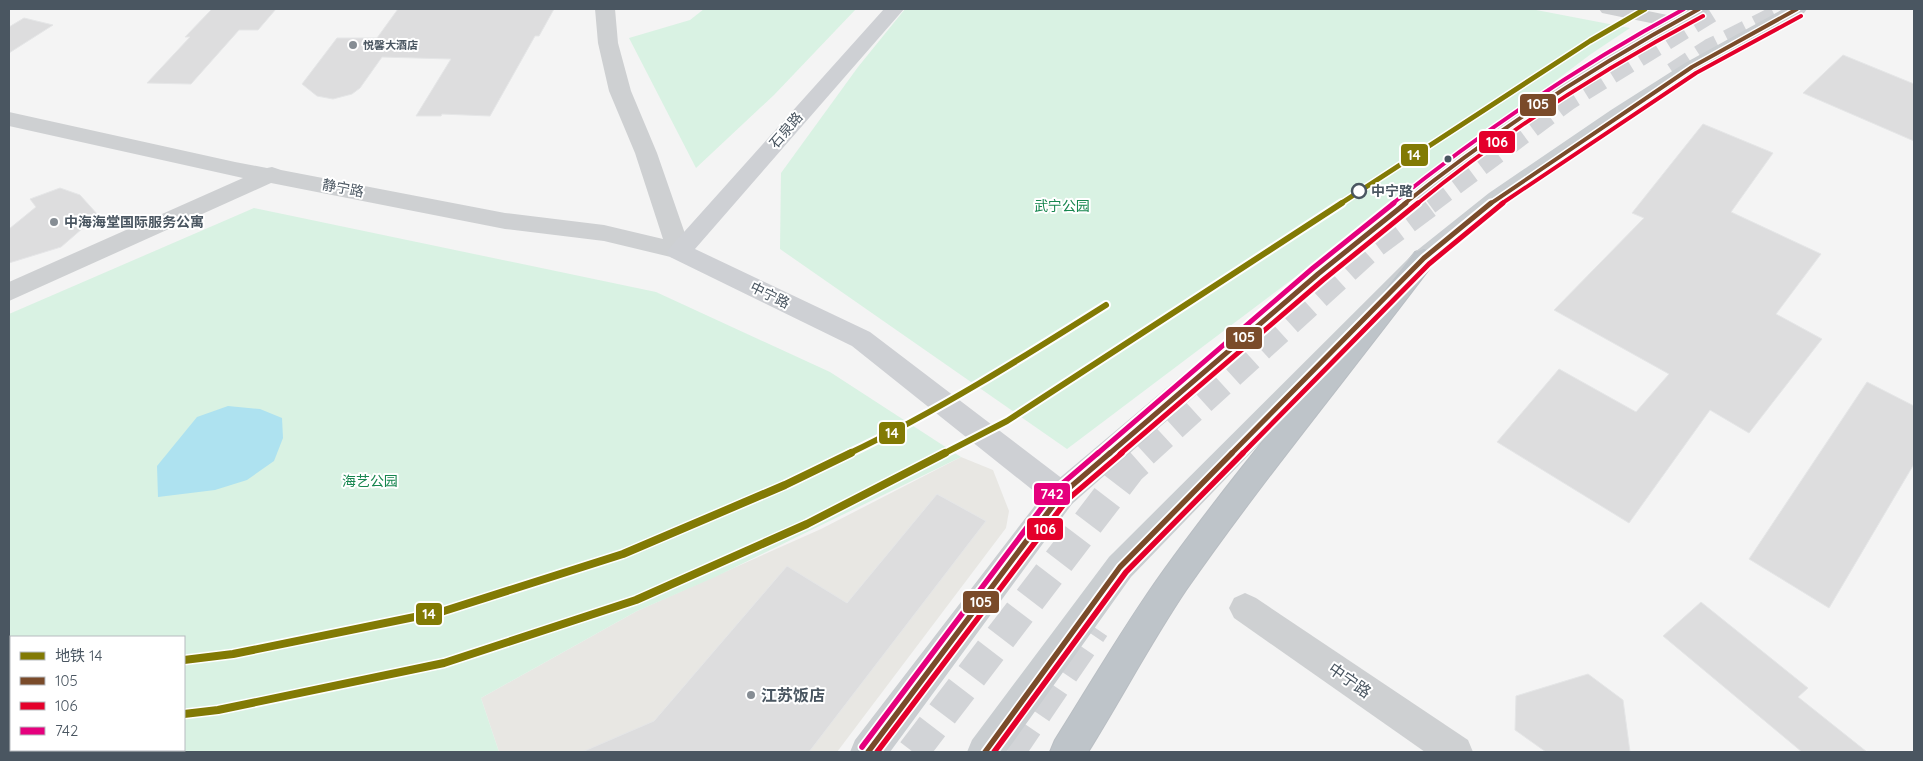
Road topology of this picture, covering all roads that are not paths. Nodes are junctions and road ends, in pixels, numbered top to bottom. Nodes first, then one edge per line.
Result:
1 (605, 9) edge
2 (894, 9) edge
3 (1609, 9) edge
4 (1699, 9) edge
5 (1797, 9) edge
6 (1675, 22) junction
7 (9, 119) edge
8 (272, 174) junction
9 (679, 251) junction
10 (1424, 258) junction
11 (9, 292) edge
12 (1061, 495) junction
13 (1245, 608) dead end
14 (868, 752) edge
15 (985, 752) edge
16 (1068, 752) edge
17 (1455, 752) edge

1 - 9 street
2 - 9 street, 石泉路
3 - 6 street
4 - 6 main road
5 - 10 main road
6 - 12 main road
7 - 8 street, 静宁路
8 - 9 street, 静宁路
8 - 11 street
9 - 12 street, 中宁路
10 - 15 main road
10 - 16 highway
12 - 14 main road
13 - 17 street, 中宁路

